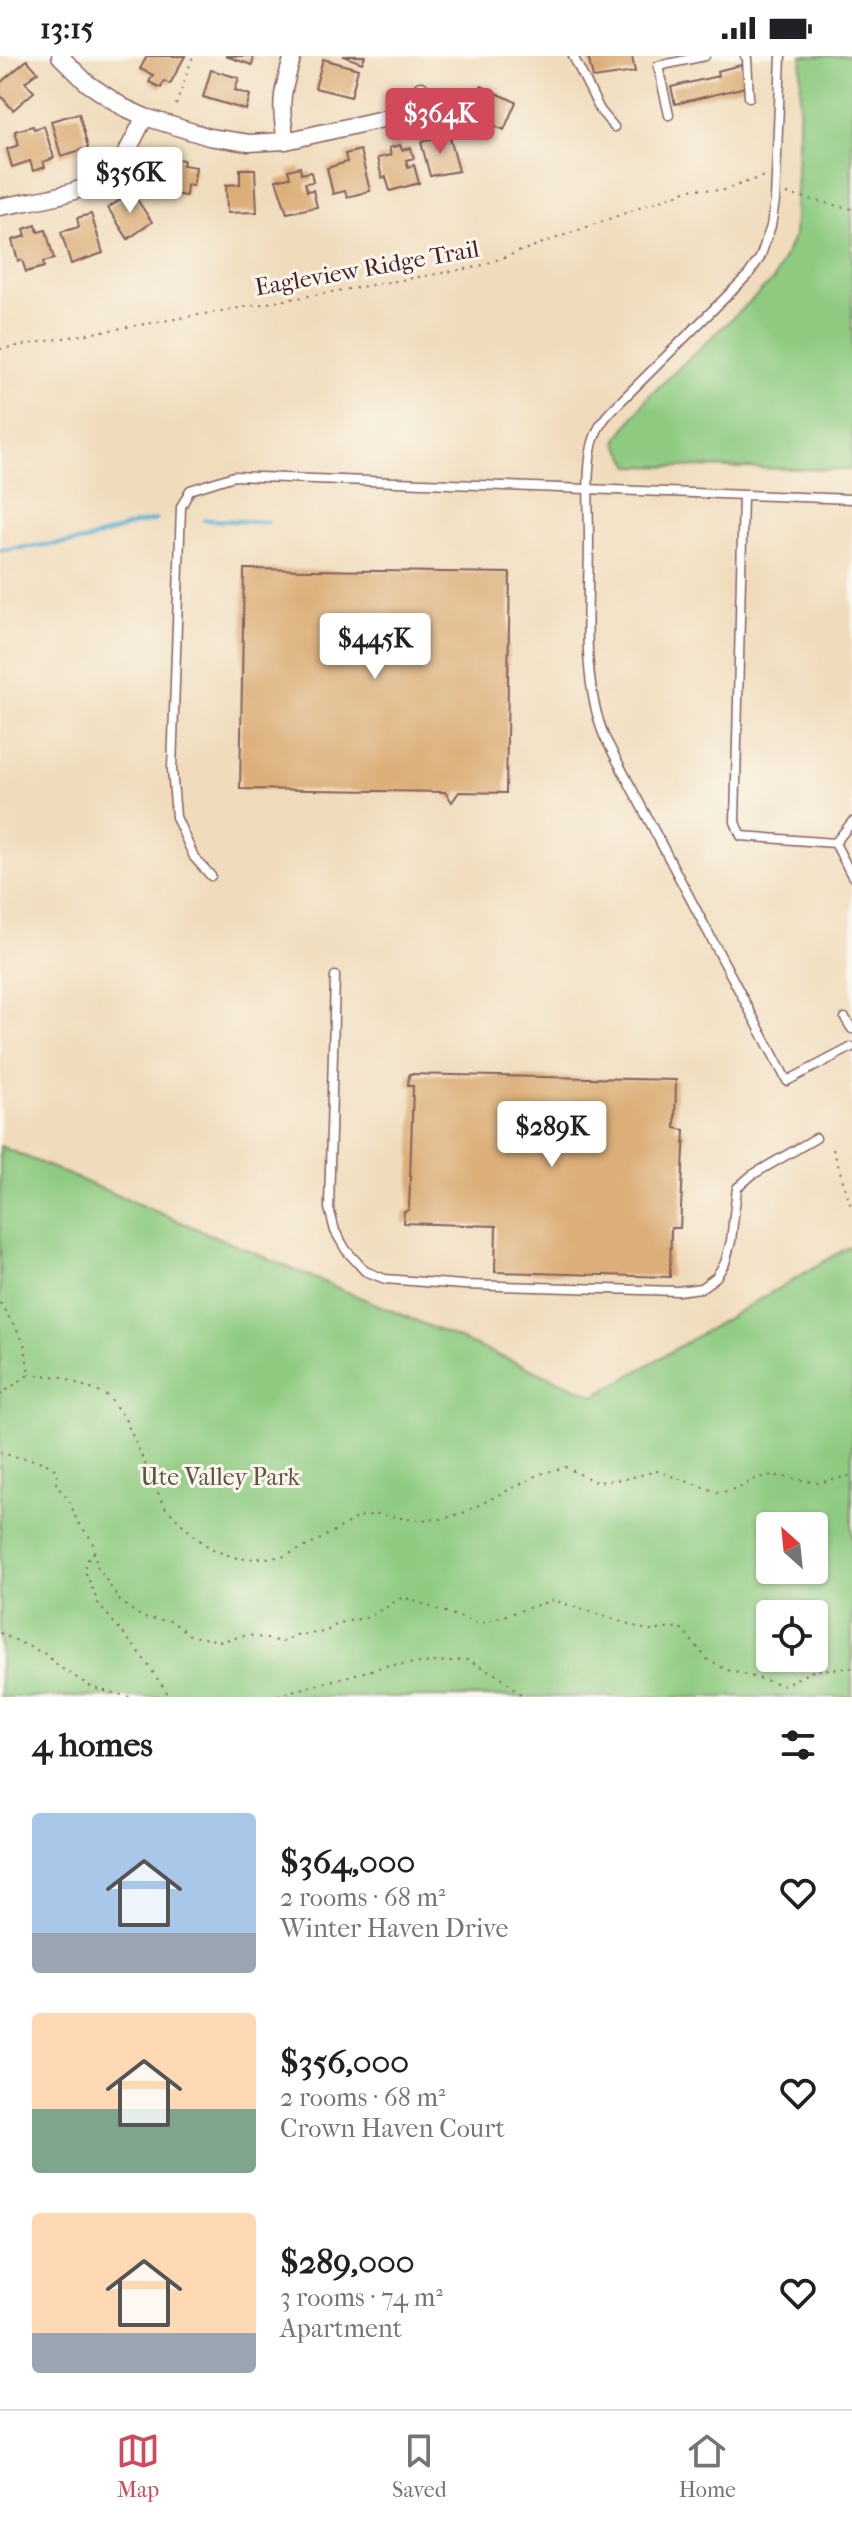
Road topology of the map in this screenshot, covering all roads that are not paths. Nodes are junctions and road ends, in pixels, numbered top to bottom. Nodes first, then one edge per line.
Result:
1 (60, 56) edge
2 (293, 56) edge
3 (573, 56) edge
4 (705, 56) edge
5 (745, 56) edge
6 (781, 56) edge
7 (421, 90) dead end
8 (749, 97) dead end
9 (669, 115) dead end
10 (145, 117) junction
11 (614, 127) dead end
12 (286, 141) junction
13 (0, 207) edge
14 (589, 491) junction
15 (743, 496) junction
16 (852, 499) edge
17 (852, 822) edge
18 (835, 843) junction
19 (211, 876) dead end
20 (852, 876) edge
21 (335, 976) dead end
22 (845, 1018) dead end
23 (852, 1029) edge
24 (852, 1047) edge
25 (816, 1138) dead end

1 - 10 street
2 - 12 street
3 - 11 lane
4 - 9 lane
5 - 8 lane
6 - 14 lane
7 - 12 street
10 - 12 street
10 - 13 street
14 - 15 lane
14 - 19 lane
14 - 24 lane
15 - 16 lane
15 - 18 lane
17 - 18 lane
18 - 20 lane
21 - 25 lane
22 - 23 lane

